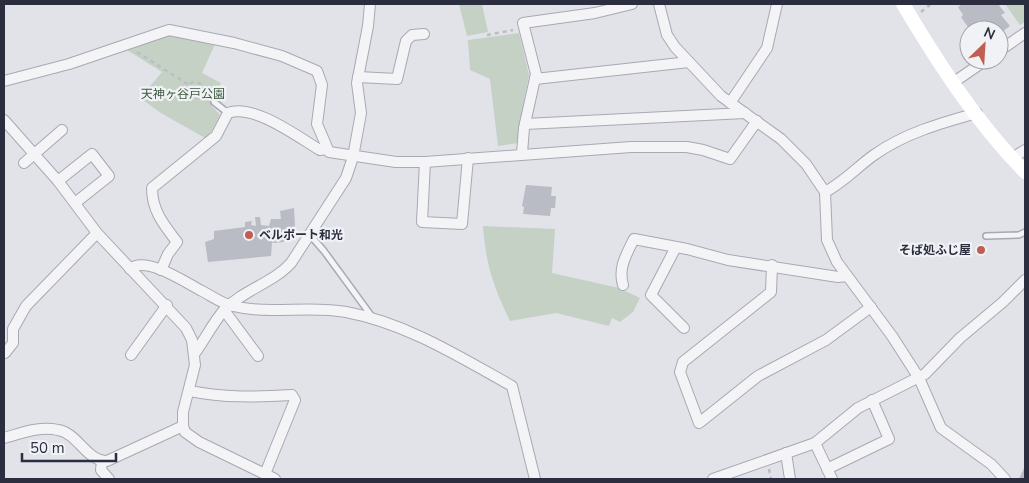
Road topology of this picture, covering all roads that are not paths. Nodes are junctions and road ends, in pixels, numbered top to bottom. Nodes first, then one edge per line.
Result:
1 (370, 4) edge
2 (632, 4) edge
3 (659, 4) edge
4 (777, 4) edge
5 (903, 4) edge
6 (1025, 33) edge
7 (424, 34) dead end
8 (1009, 44) edge
9 (689, 62) junction
10 (971, 70) edge
11 (358, 77) junction
12 (535, 79) junction
13 (4, 81) edge
14 (954, 82) junction
15 (214, 102) dead end
16 (730, 103) junction
17 (228, 113) junction
18 (745, 113) junction
19 (977, 113) junction
20 (4, 120) edge
21 (757, 120) junction
22 (525, 124) junction
23 (62, 130) dead end
24 (327, 149) junction
25 (1025, 150) edge
26 (34, 154) junction
27 (522, 154) junction
28 (353, 157) junction
29 (468, 158) junction
30 (1012, 158) junction
31 (425, 162) junction
32 (24, 163) dead end
33 (1025, 172) edge
34 (58, 180) junction
35 (825, 192) junction
36 (75, 203) junction
37 (1025, 232) edge
38 (97, 233) junction
39 (309, 235) junction
40 (986, 236) dead end
41 (676, 247) junction
42 (772, 265) junction
43 (130, 269) junction
44 (161, 270) junction
45 (847, 276) junction
46 (1025, 280) edge
47 (623, 285) dead end
48 (167, 305) junction
49 (871, 307) junction
50 (227, 308) junction
51 (374, 319) junction
52 (684, 328) dead end
53 (6, 353) dead end
54 (195, 353) junction
55 (131, 355) dead end
56 (258, 356) dead end
57 (919, 378) junction
58 (190, 391) junction
59 (872, 400) junction
60 (183, 426) junction
61 (4, 438) edge
62 (815, 442) junction
63 (786, 453) junction
64 (102, 461) junction
65 (827, 469) junction
66 (270, 477) edge
67 (109, 479) edge
68 (535, 479) edge
69 (713, 479) edge
70 (790, 479) edge
71 (832, 479) edge
72 (1005, 479) edge

1 - 11 street
2 - 12 street
3 - 9 street
4 - 16 street
5 - 14 street
6 - 8 street
7 - 11 street
9 - 12 street
9 - 16 street
10 - 14 street
11 - 28 street
12 - 22 street
13 - 24 street
14 - 19 street
15 - 17 lane
16 - 18 street
17 - 24 street
17 - 44 street
18 - 21 street
18 - 22 street
19 - 30 street
19 - 35 street
20 - 26 street
21 - 27 street
21 - 35 street
22 - 27 street
23 - 26 street
24 - 28 street
25 - 30 street
26 - 32 street
26 - 34 street
27 - 29 street
28 - 31 street
28 - 39 street
29 - 31 street
29 - 31 street
30 - 33 street
34 - 36 street
34 - 36 street
35 - 45 street
36 - 38 street
37 - 40 lane
38 - 43 street
38 - 53 street
39 - 50 street
39 - 51 lane
41 - 42 street
41 - 47 street
41 - 52 street
42 - 45 street
42 - 49 street
43 - 44 street
43 - 48 street
44 - 50 street
45 - 49 street
46 - 57 street
48 - 54 street
48 - 55 street
49 - 57 street
50 - 51 street
50 - 54 street
50 - 56 street
51 - 68 street
54 - 58 street
57 - 59 street
57 - 72 street
58 - 60 street
58 - 66 street
59 - 62 street
59 - 65 street
60 - 64 street
60 - 66 street
61 - 64 street
62 - 63 street
62 - 65 street
63 - 69 street
63 - 70 street
64 - 67 street
65 - 71 street

